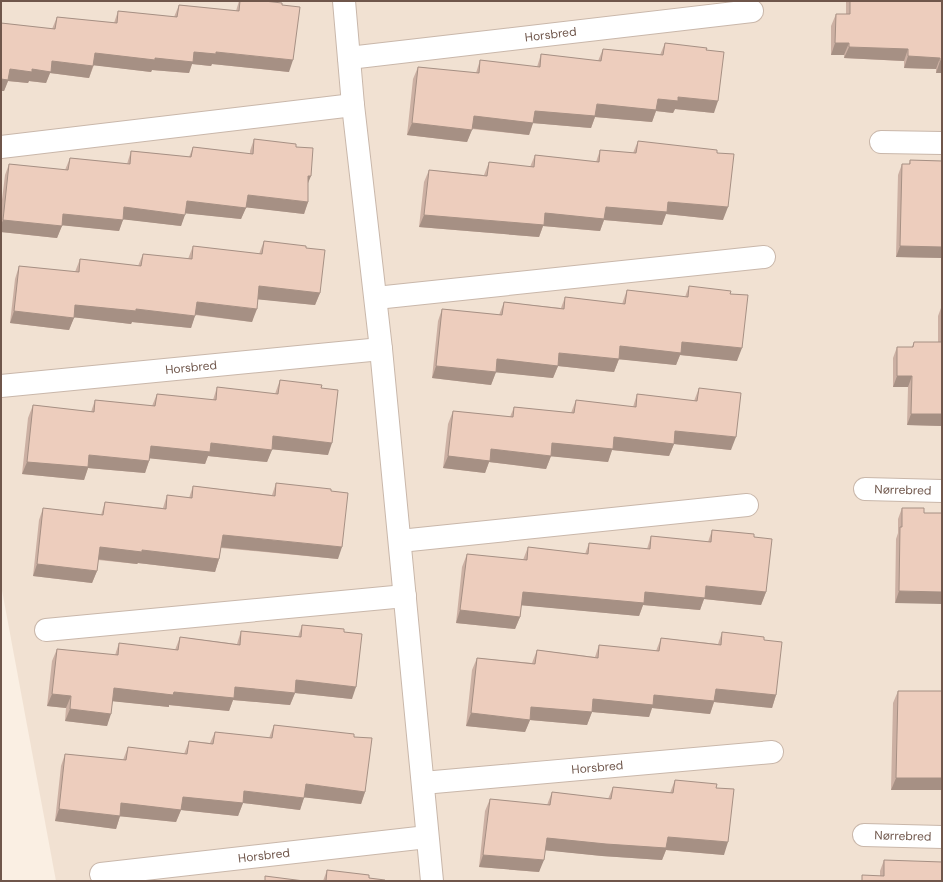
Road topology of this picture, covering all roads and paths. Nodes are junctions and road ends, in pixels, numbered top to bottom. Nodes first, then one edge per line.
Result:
1 (344, 1) edge
2 (752, 11) dead end
3 (349, 58) junction
4 (353, 105) junction
5 (881, 142) dead end
6 (942, 143) edge
7 (1, 147) edge
8 (764, 257) dead end
9 (376, 298) junction
10 (381, 349) junction
11 (1, 386) edge
12 (865, 489) dead end
13 (942, 491) edge
14 (747, 505) dead end
15 (400, 541) junction
16 (405, 596) junction
17 (46, 630) dead end
18 (772, 752) dead end
19 (423, 784) junction
20 (864, 835) dead end
21 (427, 837) junction
22 (942, 837) edge
23 (100, 874) dead end
24 (432, 881) edge

1 - 3 street
2 - 3 street, Horsbred
3 - 4 street
4 - 7 street
4 - 9 street
5 - 6 street
8 - 9 street
9 - 10 street
10 - 11 street, Horsbred
10 - 15 street
12 - 13 street, Nørrebred
14 - 15 street
15 - 16 street
16 - 17 street
16 - 19 street
18 - 19 street, Horsbred
19 - 21 street
20 - 22 street, Nørrebred
21 - 23 street, Horsbred
21 - 24 street

